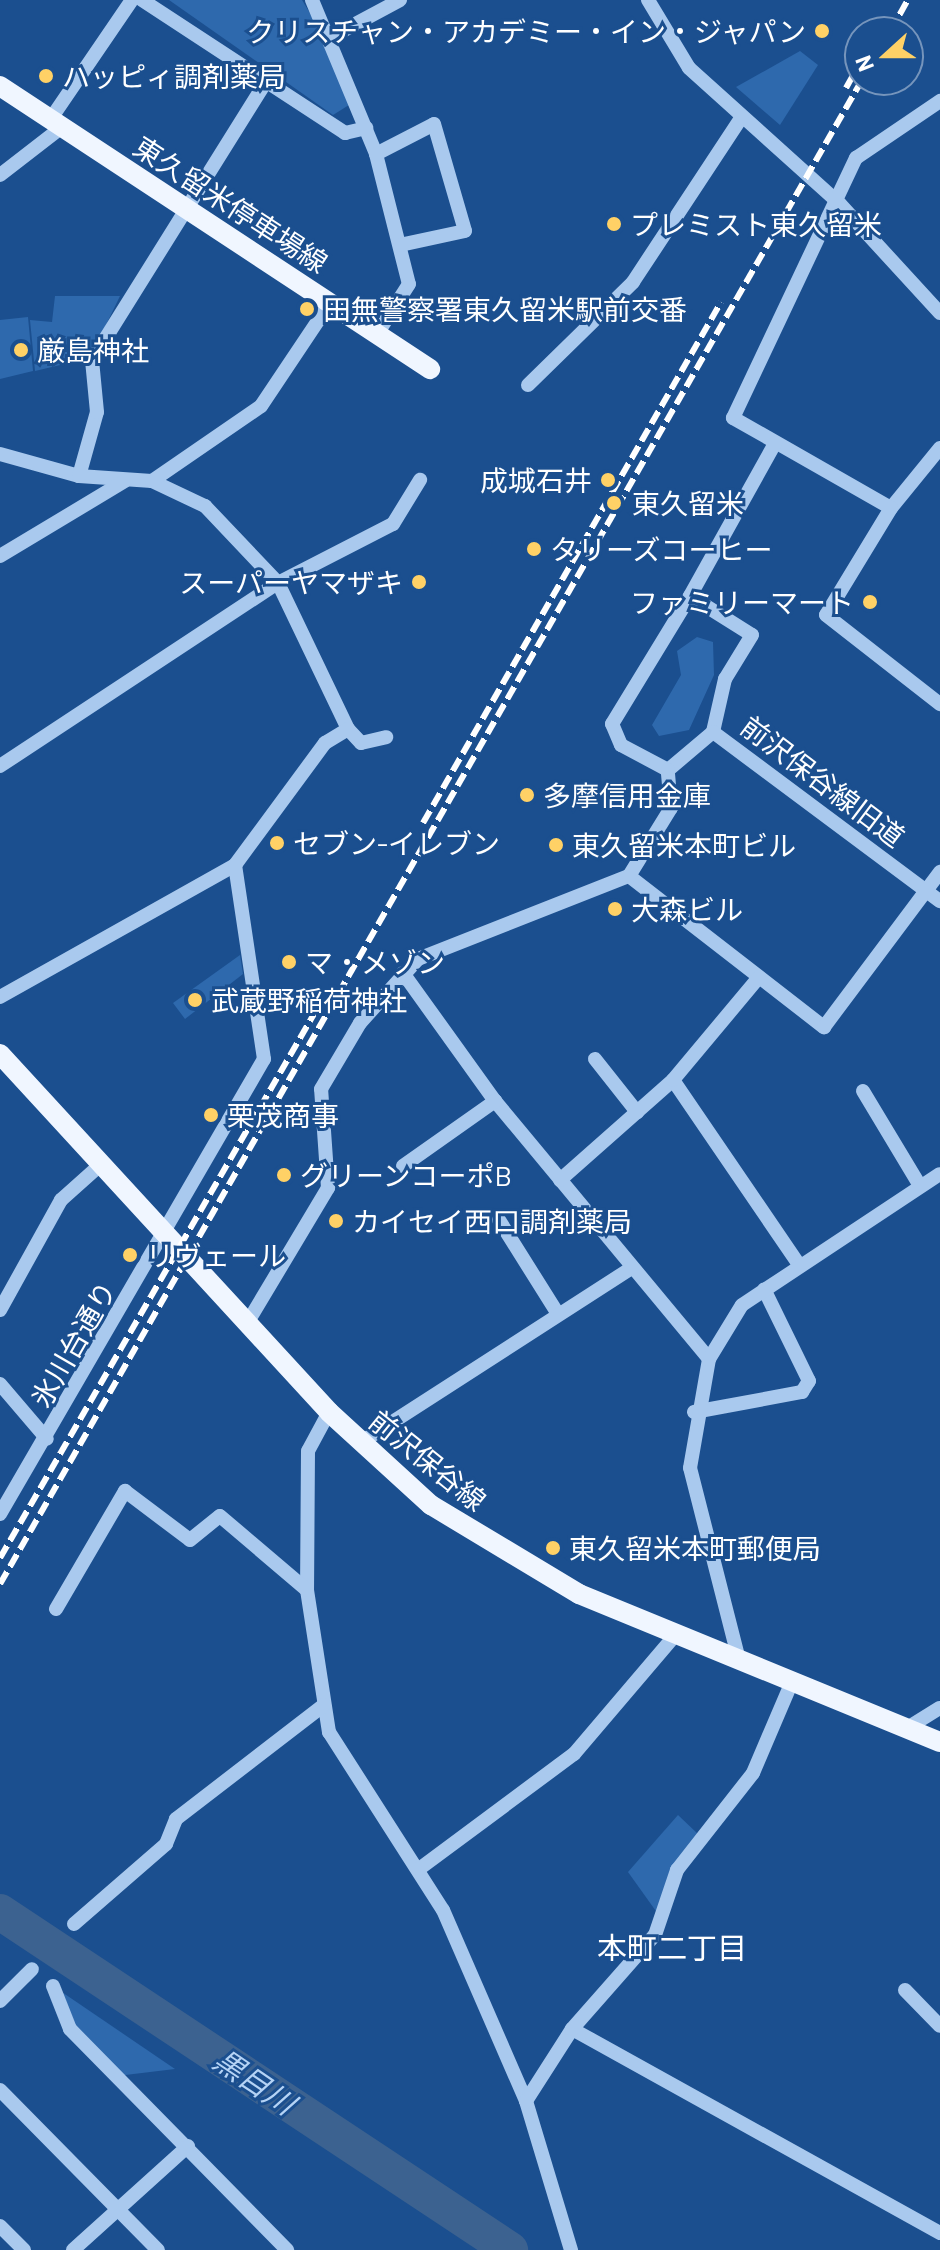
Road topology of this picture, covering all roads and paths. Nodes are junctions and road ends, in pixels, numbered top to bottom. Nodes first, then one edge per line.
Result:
1 (132, 0) edge
2 (142, 0) edge
3 (312, 0) edge
4 (400, 0) edge
5 (648, 0) edge
6 (333, 36) junction
7 (264, 85) junction
8 (0, 86) edge
9 (940, 101) edge
10 (742, 117) junction
11 (56, 123) junction
12 (366, 128) junction
13 (376, 154) junction
14 (0, 175) edge
15 (840, 204) junction
16 (184, 207) junction
17 (400, 245) junction
18 (330, 303) junction
19 (940, 313) edge
20 (377, 334) junction
21 (430, 369) dead end
22 (528, 385) dead end
23 (775, 443) junction
24 (940, 448) edge
25 (0, 454) edge
26 (79, 476) junction
27 (420, 480) dead end
28 (126, 481) junction
29 (152, 481) junction
30 (891, 508) junction
31 (0, 556) edge
32 (278, 583) junction
33 (690, 596) junction
34 (940, 704) edge
35 (348, 729) junction
36 (713, 732) junction
37 (386, 737) dead end
38 (0, 766) edge
39 (668, 770) junction
40 (235, 865) junction
41 (940, 872) edge
42 (629, 876) junction
43 (927, 891) junction
44 (940, 901) edge
45 (403, 973) junction
46 (759, 977) junction
47 (0, 997) edge
48 (0, 1054) edge
49 (595, 1059) dead end
50 (673, 1080) junction
51 (863, 1091) dead end
52 (495, 1101) junction
53 (637, 1112) junction
54 (99, 1166) junction
55 (403, 1166) dead end
56 (940, 1174) edge
57 (560, 1180) junction
58 (920, 1186) junction
59 (499, 1220) dead end
60 (165, 1239) junction
61 (800, 1266) junction
62 (630, 1269) junction
63 (764, 1289) junction
64 (0, 1310) edge
65 (558, 1314) junction
66 (246, 1325) junction
67 (709, 1359) junction
68 (0, 1384) edge
69 (329, 1412) junction
70 (694, 1412) junction
71 (47, 1439) junction
72 (360, 1443) junction
73 (0, 1514) edge
74 (307, 1590) junction
75 (56, 1609) dead end
76 (676, 1634) junction
77 (739, 1660) junction
78 (793, 1679) junction
79 (324, 1705) junction
80 (940, 1708) edge
81 (909, 1727) junction
82 (940, 1742) edge
83 (419, 1869) junction
84 (74, 1924) dead end
85 (32, 1969) dead end
86 (53, 1986) dead end
87 (905, 1990) dead end
88 (0, 2001) edge
89 (940, 2026) edge
90 (572, 2029) junction
91 (0, 2090) edge
92 (526, 2101) junction
93 (188, 2146) junction
94 (119, 2210) junction
95 (0, 2226) edge
96 (940, 2233) edge
97 (24, 2250) edge
98 (73, 2250) edge
99 (158, 2250) edge
100 (287, 2250) edge
101 (571, 2250) edge

1 - 11 street
2 - 7 street
3 - 6 street
4 - 6 street
5 - 10 street
6 - 12 street
7 - 12 street
7 - 16 street
8 - 11 main road, 東久留米停車場線
9 - 15 street
10 - 15 street
10 - 22 street
11 - 14 street
11 - 16 main road, 東久留米停車場線
12 - 13 street
13 - 17 street
13 - 17 street
15 - 19 street
15 - 23 street
16 - 18 main road, 東久留米停車場線
16 - 26 street
17 - 20 street
18 - 20 main road, 東久留米停車場線
18 - 29 street
20 - 21 main road, 東久留米停車場線
23 - 30 street
23 - 33 street
24 - 30 street
25 - 26 street
26 - 28 street
27 - 32 street
28 - 29 street
28 - 31 street
29 - 32 street
30 - 34 street
32 - 35 street
32 - 38 street
33 - 36 street
33 - 39 street
35 - 37 street
35 - 40 street
36 - 39 street
36 - 43 street, 前沢保谷線旧道
39 - 42 street
40 - 47 street
40 - 60 street, 氷川台通り
41 - 43 street
42 - 45 street
42 - 46 street
43 - 44 street, 前沢保谷線旧道
43 - 46 street
45 - 52 street
45 - 66 street
46 - 50 street
48 - 54 main road, 前沢保谷線
49 - 53 street
50 - 53 street
50 - 61 street
51 - 58 street
52 - 55 street
52 - 57 street
53 - 57 street
54 - 60 main road, 前沢保谷線
54 - 64 street
56 - 58 street
57 - 62 street
58 - 61 street
59 - 65 street
60 - 66 main road, 前沢保谷線
60 - 71 street, 氷川台通り
61 - 63 street
62 - 65 street
62 - 67 street
63 - 67 street
63 - 70 street
65 - 72 street
66 - 69 main road, 前沢保谷線
67 - 70 street
68 - 71 street
69 - 72 main road, 前沢保谷線
69 - 74 street
70 - 77 street
71 - 73 street, 氷川台通り
72 - 76 main road, 前沢保谷線
74 - 75 street
74 - 79 street
76 - 77 main road, 前沢保谷線
76 - 83 street
77 - 78 main road, 前沢保谷線
78 - 81 main road, 前沢保谷線
78 - 90 street
79 - 83 street
79 - 84 street
80 - 81 street
81 - 82 main road, 前沢保谷線
83 - 92 street
85 - 88 street
86 - 93 street
87 - 89 street
90 - 92 street
90 - 96 street
91 - 94 street
92 - 101 street
93 - 94 street
93 - 100 street
94 - 98 street
94 - 99 street
95 - 97 street

